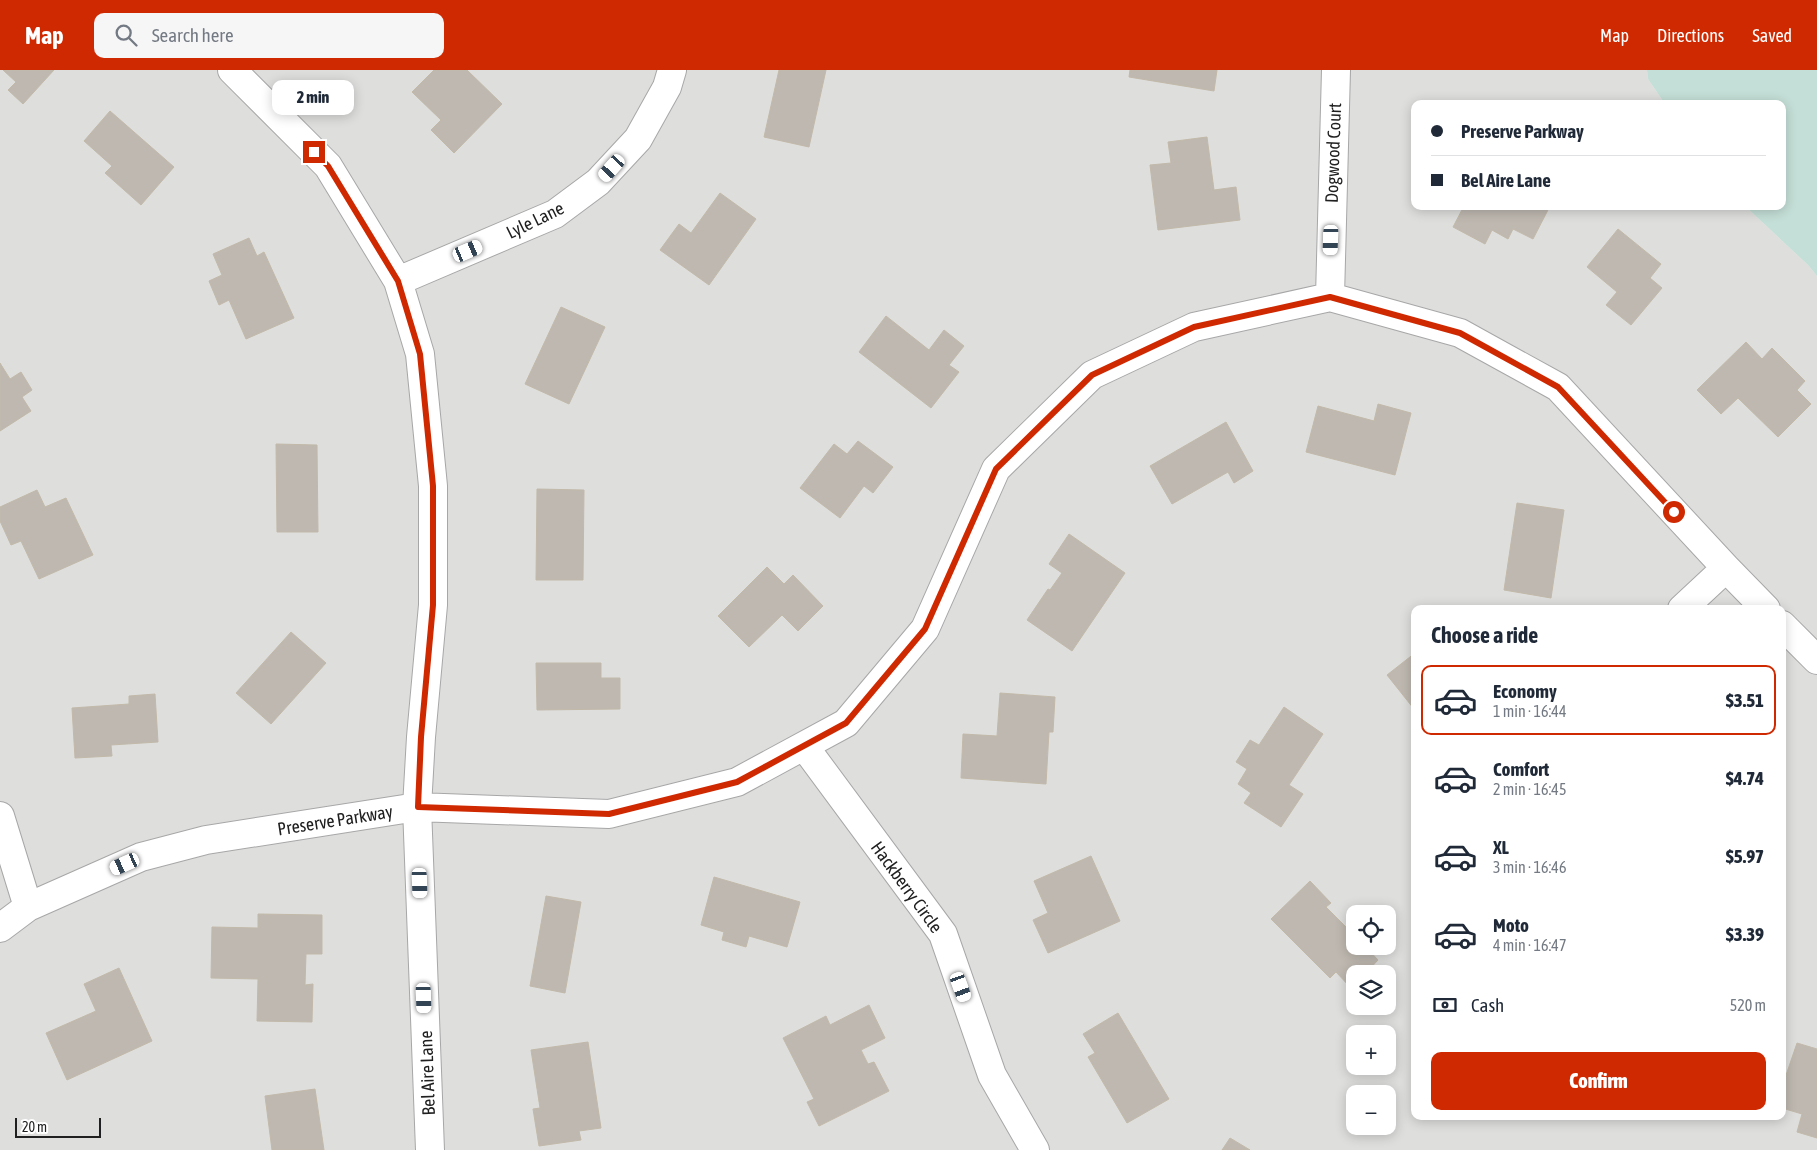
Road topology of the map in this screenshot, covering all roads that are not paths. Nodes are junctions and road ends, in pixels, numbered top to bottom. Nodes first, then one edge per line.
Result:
1 (232, 70) edge
2 (672, 70) edge
3 (1336, 70) edge
4 (398, 281) junction
5 (1330, 297) junction
6 (1726, 568) junction
7 (1686, 605) edge
8 (1762, 605) edge
9 (1786, 629) edge
10 (1817, 660) edge
11 (804, 746) junction
12 (418, 807) junction
13 (0, 816) edge
14 (28, 907) junction
15 (0, 928) edge
16 (430, 1150) edge
17 (1035, 1150) edge

1 - 4 street, Bel Aire Lane
2 - 4 street, Lyle Lane
3 - 5 street, Dogwood Court
4 - 12 street, Bel Aire Lane
5 - 6 street, Preserve Parkway
5 - 11 street, Preserve Parkway
6 - 7 street
6 - 8 street, Preserve Parkway
9 - 10 street
11 - 12 street, Preserve Parkway
11 - 17 street, Hackberry Circle
12 - 14 street, Preserve Parkway
12 - 16 street, Bel Aire Lane
13 - 14 street
14 - 15 street, Preserve Parkway

